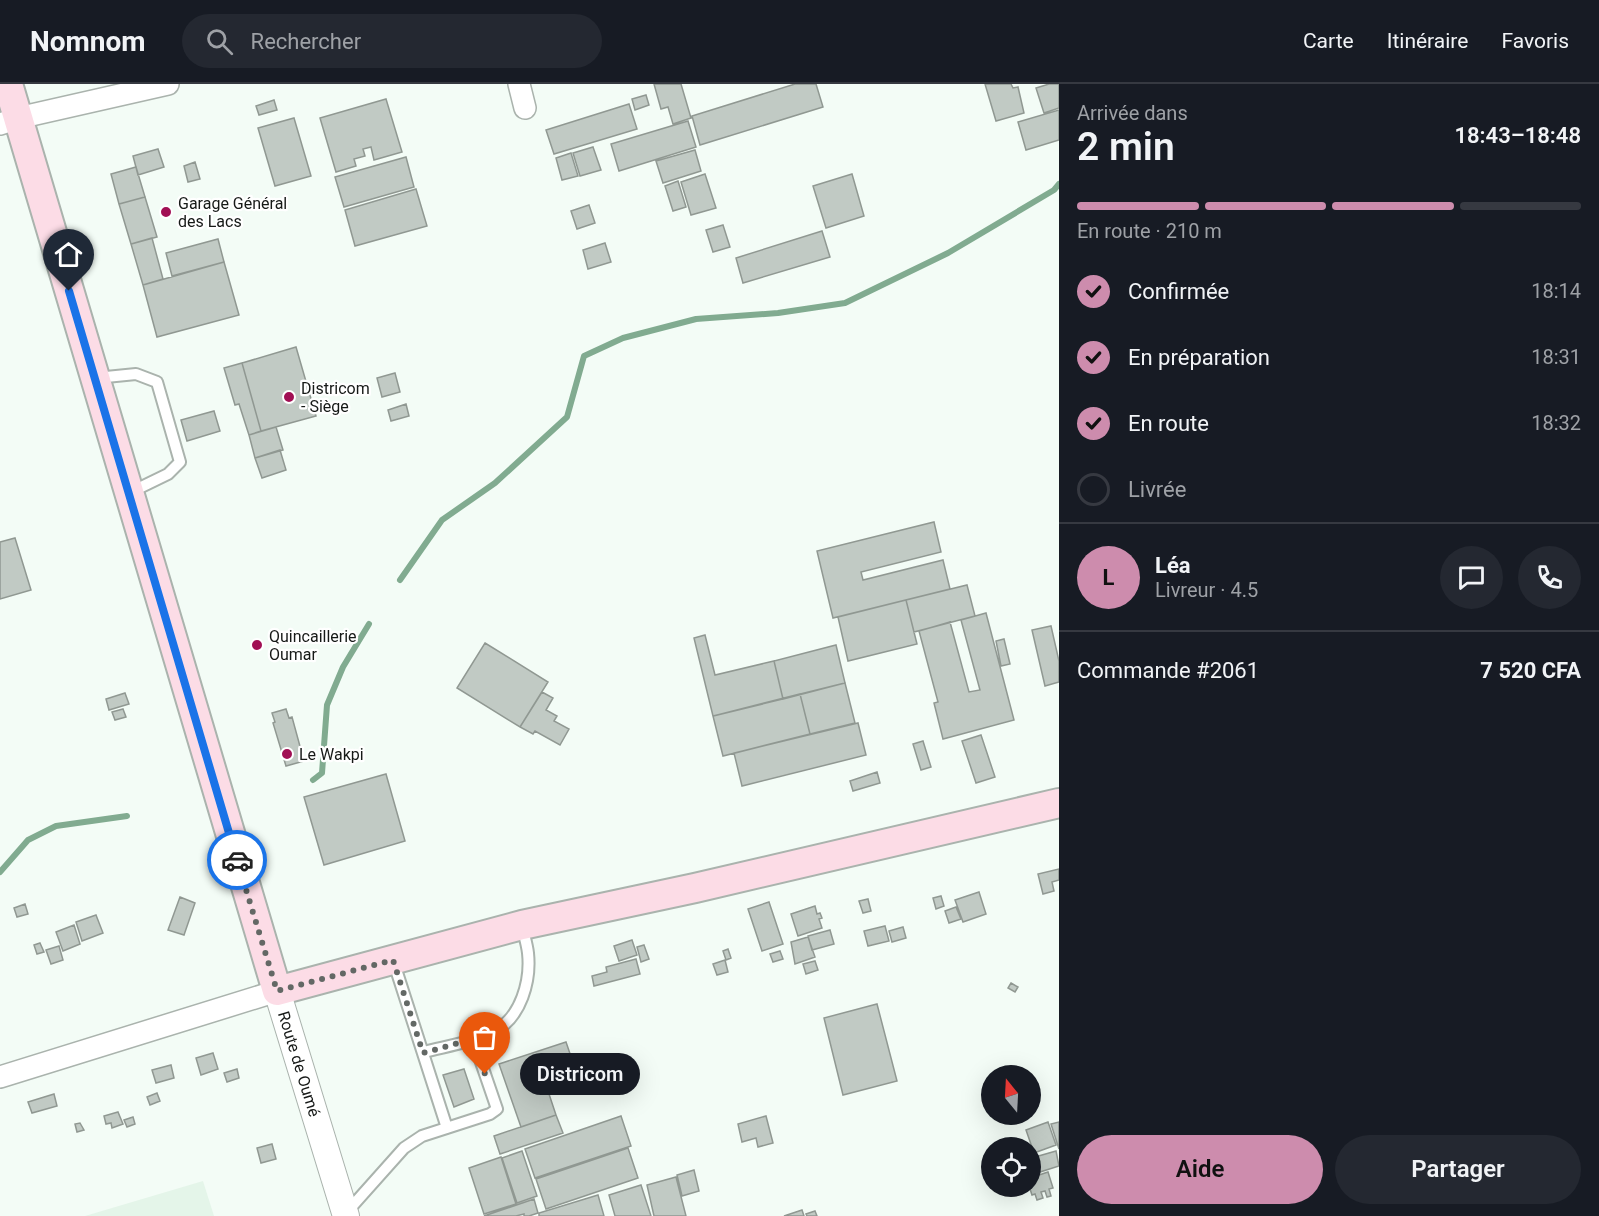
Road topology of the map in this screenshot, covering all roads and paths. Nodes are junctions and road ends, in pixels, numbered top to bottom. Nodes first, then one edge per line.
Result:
1 (8, 84) edge
2 (168, 84) edge
3 (519, 84) edge
4 (525, 108) dead end
5 (9, 121) edge
6 (94, 378) junction
7 (128, 493) junction
8 (1059, 803) edge
9 (522, 925) junction
10 (393, 960) junction
11 (277, 991) junction
12 (473, 1039) junction
13 (423, 1053) junction
14 (0, 1077) edge
15 (447, 1128) junction
16 (346, 1215) edge

1 - 5 main road, Route de Oumé
2 - 5 street
3 - 4 street
5 - 6 main road, Route de Oumé
6 - 7 main road, Route de Oumé
6 - 7 lane
7 - 11 main road, Route de Oumé
8 - 9 main road
9 - 10 main road
9 - 12 lane
10 - 11 main road
10 - 13 lane
11 - 14 street
11 - 16 street, Route de Oumé
12 - 13 lane
12 - 15 lane
13 - 15 lane
15 - 16 lane

